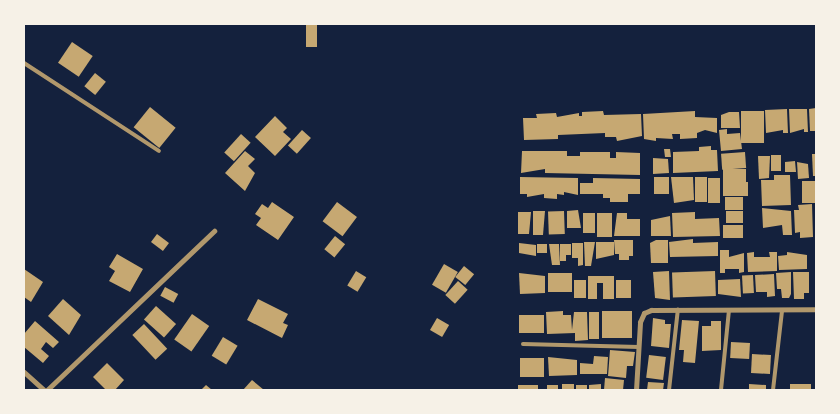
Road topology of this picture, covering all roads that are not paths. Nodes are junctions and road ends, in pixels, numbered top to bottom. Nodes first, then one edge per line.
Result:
1 (24, 63) edge
2 (159, 150) dead end
3 (214, 230) dead end
4 (678, 309) junction
5 (816, 309) edge
6 (729, 310) junction
7 (782, 311) junction
8 (523, 344) dead end
9 (639, 347) junction
10 (24, 372) edge
11 (46, 390) edge
12 (636, 390) edge
13 (669, 390) edge
14 (721, 390) edge
15 (773, 390) edge

1 - 2 lane
3 - 11 street
4 - 6 street
4 - 9 street
4 - 13 lane
5 - 7 street
6 - 7 street
6 - 14 lane
7 - 15 lane
8 - 9 lane
9 - 12 street
10 - 11 street

